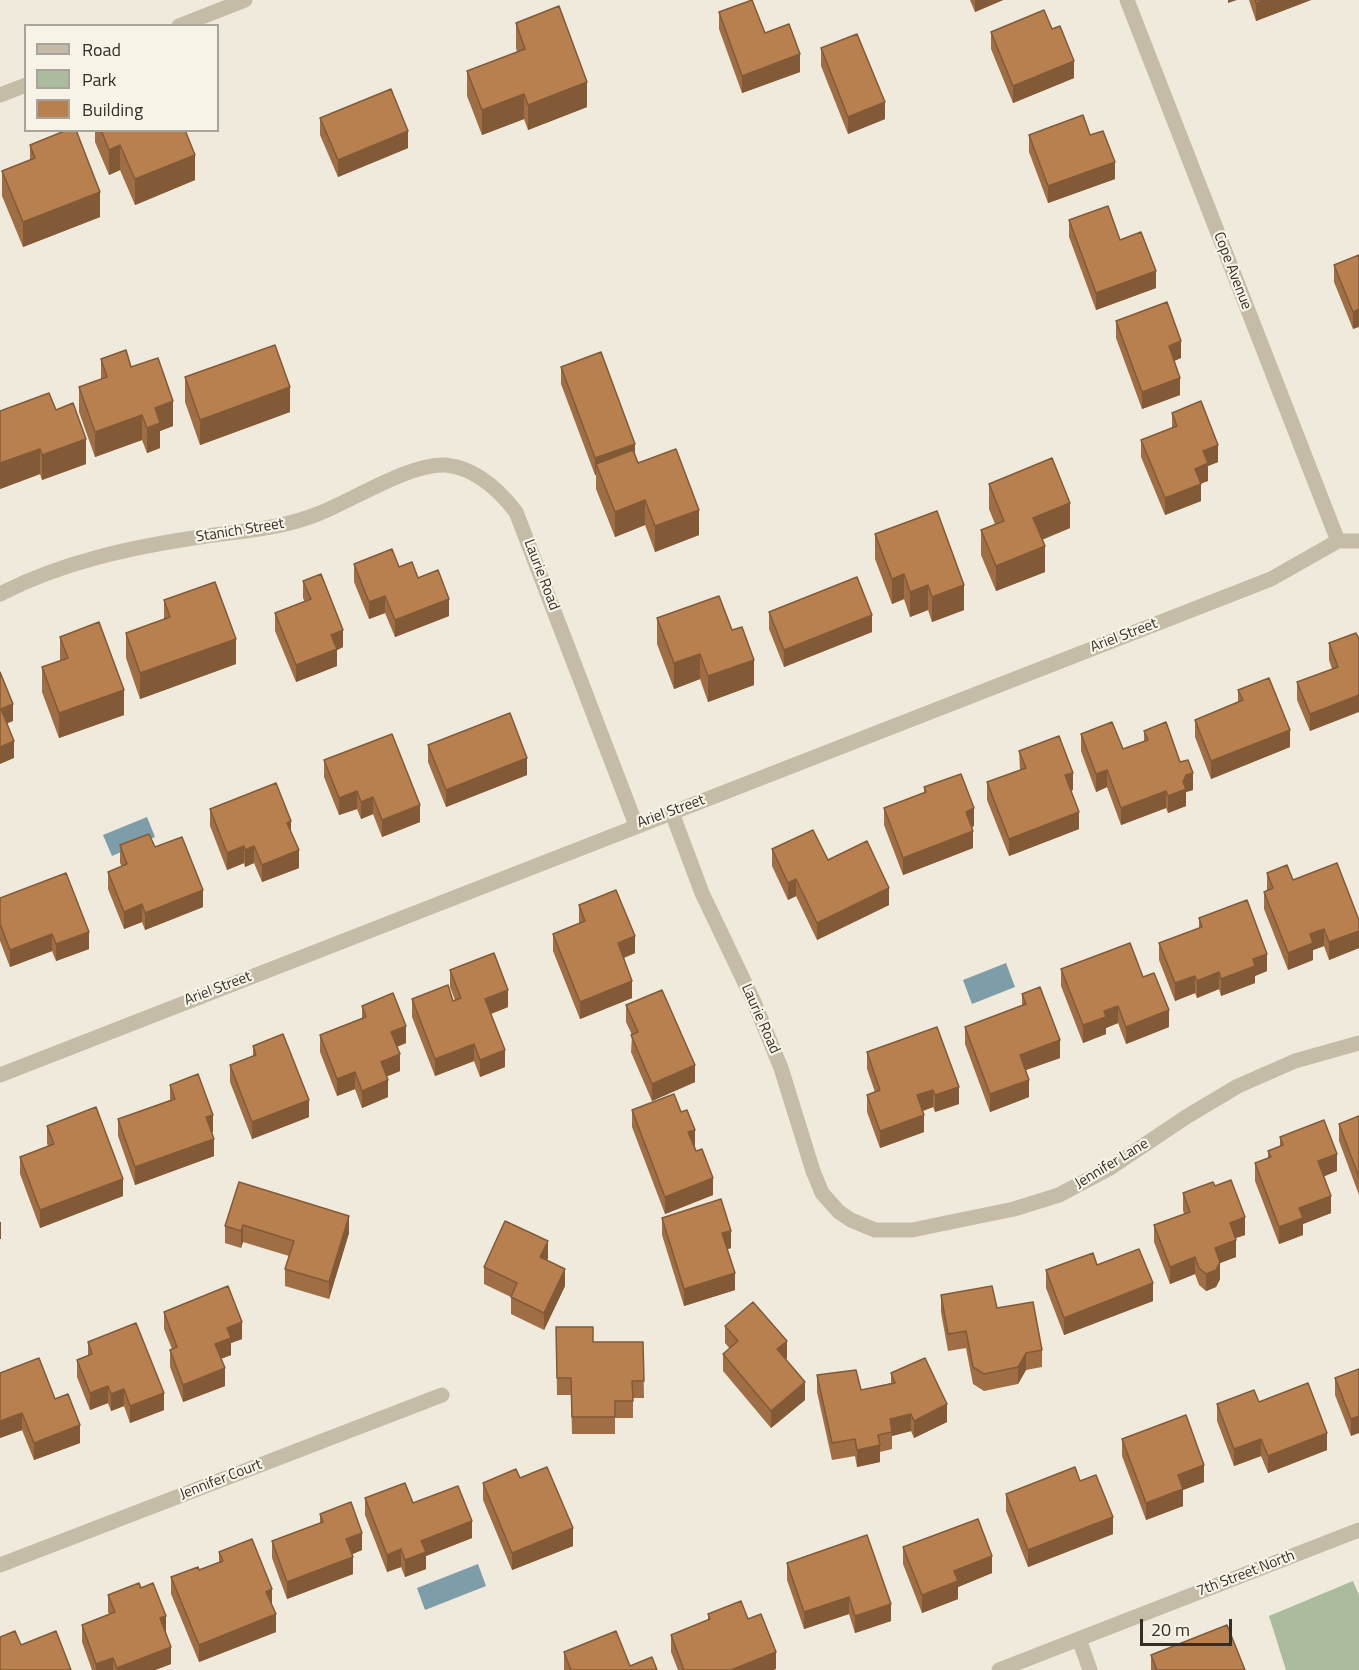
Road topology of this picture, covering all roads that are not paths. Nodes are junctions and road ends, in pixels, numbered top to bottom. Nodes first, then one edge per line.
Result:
1 (245, 0) edge
2 (1127, 0) edge
3 (184, 24) edge
4 (24, 86) edge
5 (0, 95) edge
6 (475, 474) joint
7 (1338, 541) junction
8 (1359, 541) edge
9 (0, 594) edge
10 (672, 813) junction
11 (636, 825) junction
12 (1359, 1043) edge
13 (0, 1075) edge
14 (851, 1220) joint
15 (442, 1395) dead end
16 (1359, 1530) edge
17 (0, 1565) edge
18 (1079, 1639) junction
19 (999, 1670) edge
20 (1090, 1670) edge

1 - 3 street
2 - 7 street, Cope Avenue
4 - 5 street
6 - 9 street, Stanich Street
6 - 11 street, Laurie Road
7 - 8 street
7 - 10 street, Ariel Street
10 - 11 street, Ariel Street
10 - 14 street, Laurie Road
11 - 13 street, Ariel Street
12 - 14 street, Jennifer Lane
15 - 17 street, Jennifer Court
16 - 18 street, 7th Street North
18 - 19 street, 7th Street North
18 - 20 street

